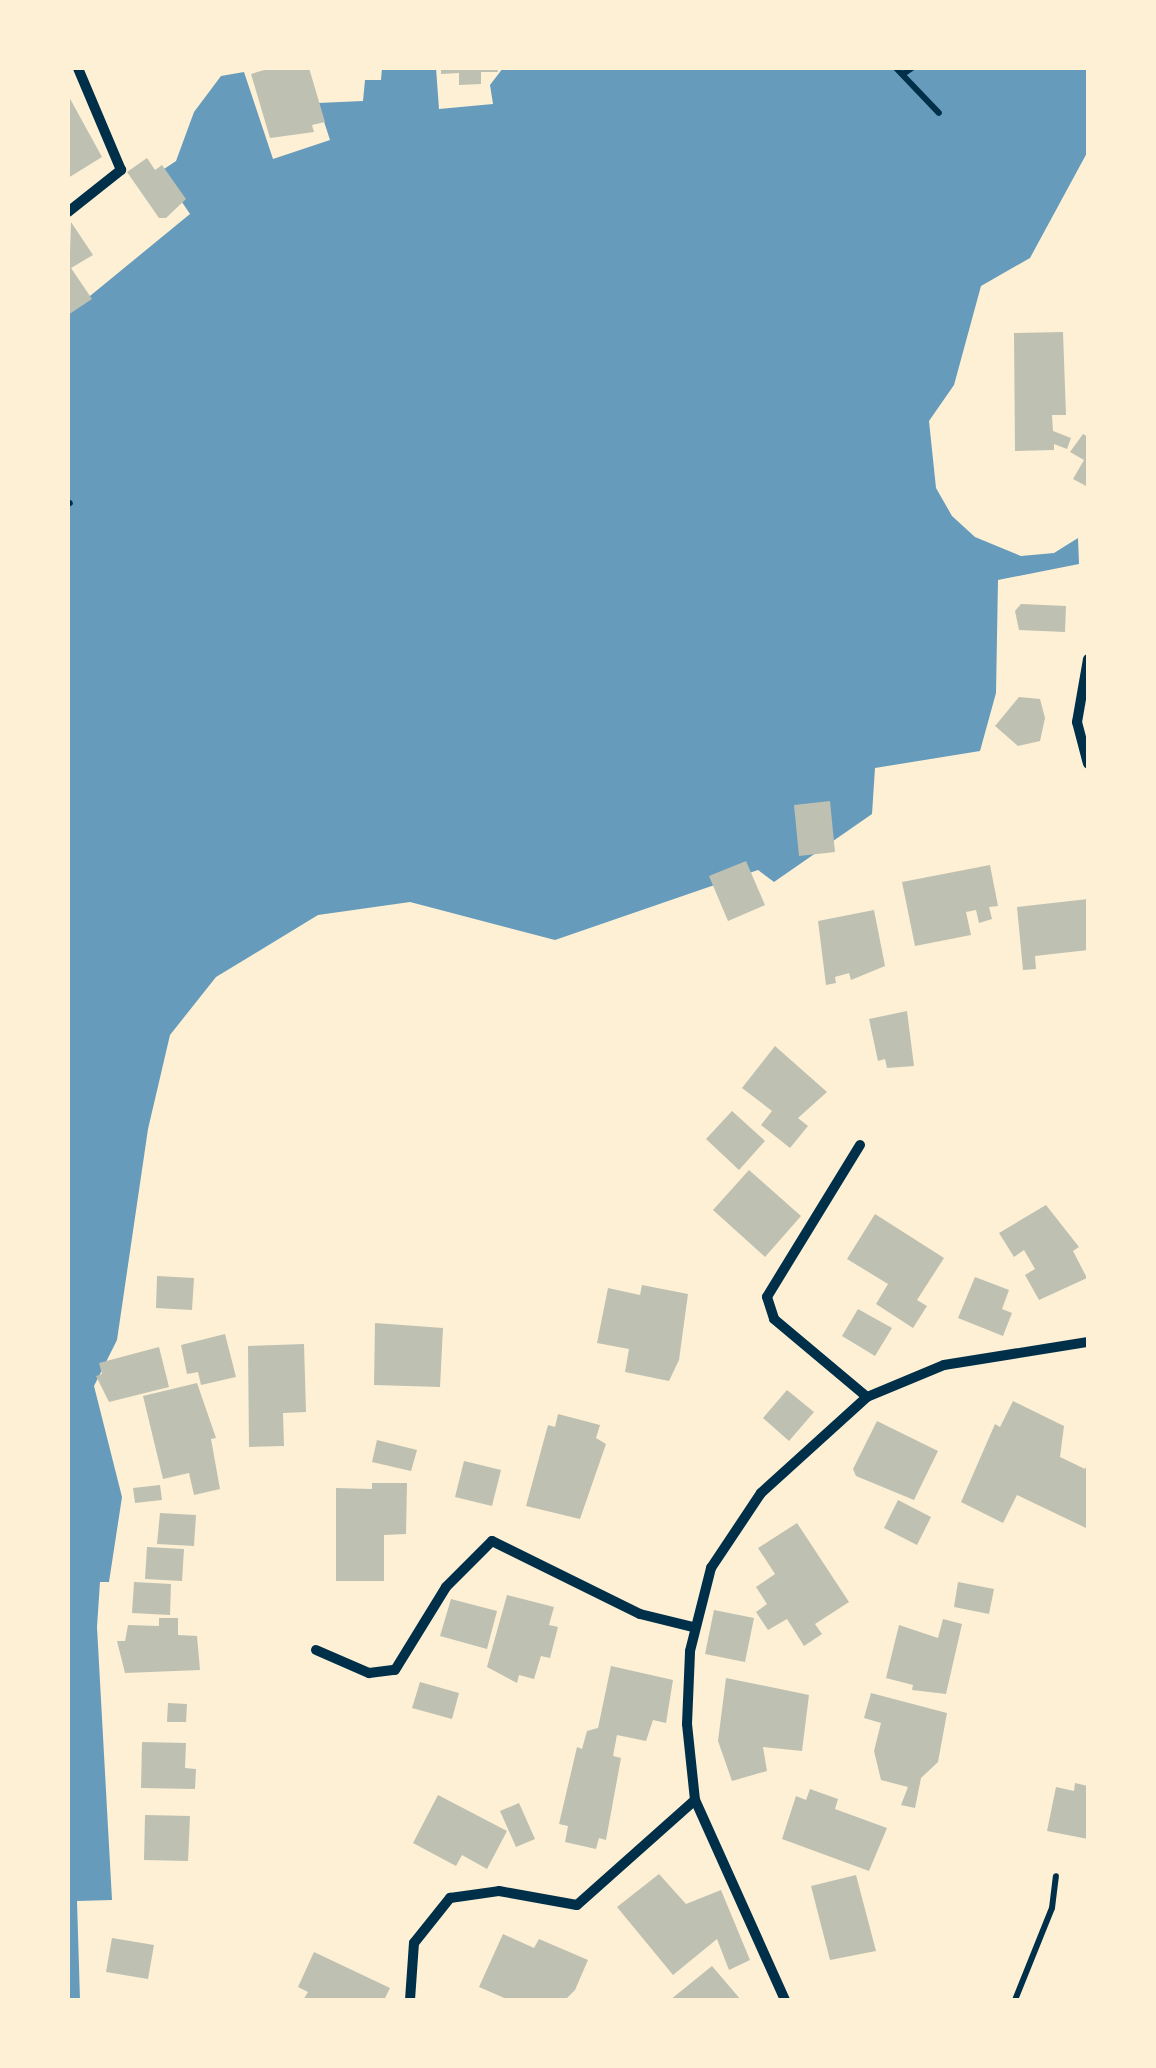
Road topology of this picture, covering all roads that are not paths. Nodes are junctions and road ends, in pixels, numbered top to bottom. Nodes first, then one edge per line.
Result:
1 (78, 68) edge
2 (68, 212) edge
3 (1088, 659) edge
4 (1088, 764) edge
5 (860, 1146) dead end
6 (1088, 1342) edge
7 (868, 1397) junction
8 (692, 1627) junction
9 (316, 1650) dead end
10 (695, 1800) junction
11 (410, 2000) edge
12 (784, 2000) edge

1 - 2 street
3 - 4 street
5 - 7 street
6 - 7 street
7 - 8 street
8 - 9 street
8 - 10 street
10 - 11 street
10 - 12 street

